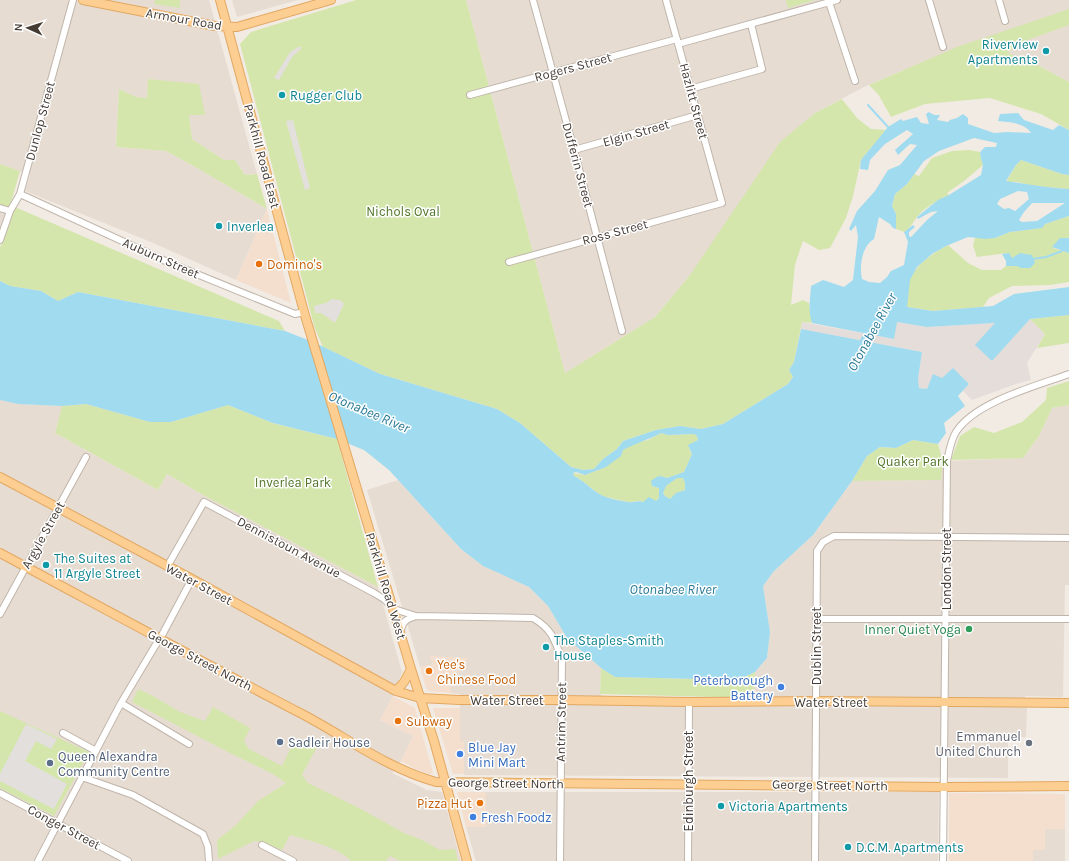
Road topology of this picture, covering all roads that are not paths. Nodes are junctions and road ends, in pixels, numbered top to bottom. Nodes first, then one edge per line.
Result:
1 (73, 0) edge
2 (83, 0) edge
3 (220, 0) edge
4 (331, 0) edge
5 (533, 0) edge
6 (666, 0) edge
7 (837, 0) edge
8 (929, 0) edge
9 (999, 0) edge
10 (829, 2) junction
11 (1005, 21) dead end
12 (751, 24) junction
13 (227, 26) junction
14 (677, 41) junction
15 (943, 47) dead end
16 (553, 73) junction
17 (855, 81) dead end
18 (690, 89) junction
19 (470, 95) dead end
20 (698, 115) junction
21 (574, 150) junction
22 (20, 194) junction
23 (722, 203) joint
24 (0, 208) edge
25 (10, 212) junction
26 (596, 237) junction
27 (0, 240) edge
28 (509, 262) dead end
29 (304, 312) junction
30 (622, 331) dead end
31 (1069, 374) edge
32 (86, 458) dead end
33 (0, 477) edge
34 (58, 508) junction
35 (946, 537) junction
36 (1069, 538) edge
37 (0, 553) edge
38 (25, 566) junction
39 (167, 567) junction
40 (192, 579) junction
41 (386, 582) junction
42 (374, 593) junction
43 (394, 609) junction
44 (0, 614) edge
45 (416, 616) junction
46 (946, 618) junction
47 (816, 619) junction
48 (1069, 619) edge
49 (401, 633) junction
50 (160, 639) junction
51 (411, 669) junction
52 (396, 691) junction
53 (420, 698) junction
54 (562, 700) junction
55 (816, 701) junction
56 (689, 702) junction
57 (945, 702) junction
58 (121, 703) junction
59 (1069, 703) edge
60 (63, 733) dead end
61 (189, 744) dead end
62 (96, 751) junction
63 (82, 777) junction
64 (445, 782) junction
65 (561, 784) junction
66 (689, 784) junction
67 (815, 785) junction
68 (1069, 786) edge
69 (944, 787) junction
70 (0, 792) edge
71 (58, 824) junction
72 (262, 845) dead end
73 (38, 861) edge
74 (128, 861) edge
75 (209, 861) edge
76 (293, 861) edge
77 (467, 861) edge
78 (560, 861) edge
79 (688, 861) edge
80 (815, 861) edge
81 (943, 861) edge

1 - 22 street, Dunlop Street
2 - 13 main road, Armour Road
3 - 13 main road, Parkhill Road East
4 - 13 main road, Armour Road
5 - 16 street, Dufferin Street
6 - 14 street, Hazlitt Street
7 - 10 street, Rogers Street
8 - 15 street
9 - 11 street
10 - 12 street, Rogers Street
10 - 17 street
12 - 14 street, Rogers Street
12 - 18 street
13 - 29 main road, Parkhill Road East
14 - 16 street, Rogers Street
14 - 18 street, Hazlitt Street
16 - 19 street, Rogers Street
16 - 21 street, Dufferin Street
18 - 20 street, Hazlitt Street
20 - 21 street, Elgin Street
20 - 23 street, Hazlitt Street
21 - 26 street, Dufferin Street
22 - 25 street, Dunlop Street
22 - 29 street, Auburn Street
23 - 26 street, Ross Street
24 - 25 street
25 - 27 street, Dunlop Street
26 - 28 street, Ross Street
26 - 30 street, Dufferin Street
29 - 41 main road, Parkhill Road West
31 - 35 street, London Street
32 - 34 street, Argyle Street
33 - 34 main road, Water Street
34 - 38 street, Argyle Street
34 - 39 main road, Water Street
35 - 36 street
35 - 46 street, London Street
35 - 47 street, Dublin Street
37 - 38 main road, George Street North
38 - 44 street, Argyle Street
38 - 50 main road, George Street North
39 - 40 main road, Water Street
39 - 42 street, Dennistoun Avenue
40 - 50 street
40 - 52 main road, Water Street
41 - 42 street
41 - 43 main road, Parkhill Road West
42 - 43 street, Dennistoun Avenue
43 - 45 street
43 - 49 main road, Parkhill Road West
45 - 49 street
45 - 54 street, Antrim Street
46 - 47 street
46 - 48 street
46 - 57 street, London Street
47 - 55 street, Dublin Street
49 - 51 main road, Parkhill Road West
50 - 58 street
50 - 64 main road, George Street North
51 - 52 main road
51 - 53 main road, Parkhill Road West
52 - 53 main road, Water Street
53 - 54 main road, Water Street
53 - 64 main road, Parkhill Road West
54 - 56 main road, Water Street
54 - 65 street, Antrim Street
55 - 56 main road, Water Street
55 - 57 main road, Water Street
55 - 67 street, Dublin Street
56 - 66 street, Edinburgh Street
57 - 59 main road, Water Street
57 - 69 street, London Street
58 - 61 street
58 - 62 street
60 - 62 street
62 - 63 street
63 - 71 street
63 - 75 street
64 - 65 main road, George Street North
64 - 77 main road, Parkhill Road West
65 - 66 main road, George Street North
65 - 78 street, Antrim Street
66 - 67 main road, George Street North
66 - 79 street, Edinburgh Street
67 - 69 main road, George Street North
67 - 80 street, Dublin Street
68 - 69 main road, George Street North
69 - 81 street, London Street
70 - 71 street, Conger Street
71 - 73 street
71 - 74 street, Conger Street
72 - 76 street

